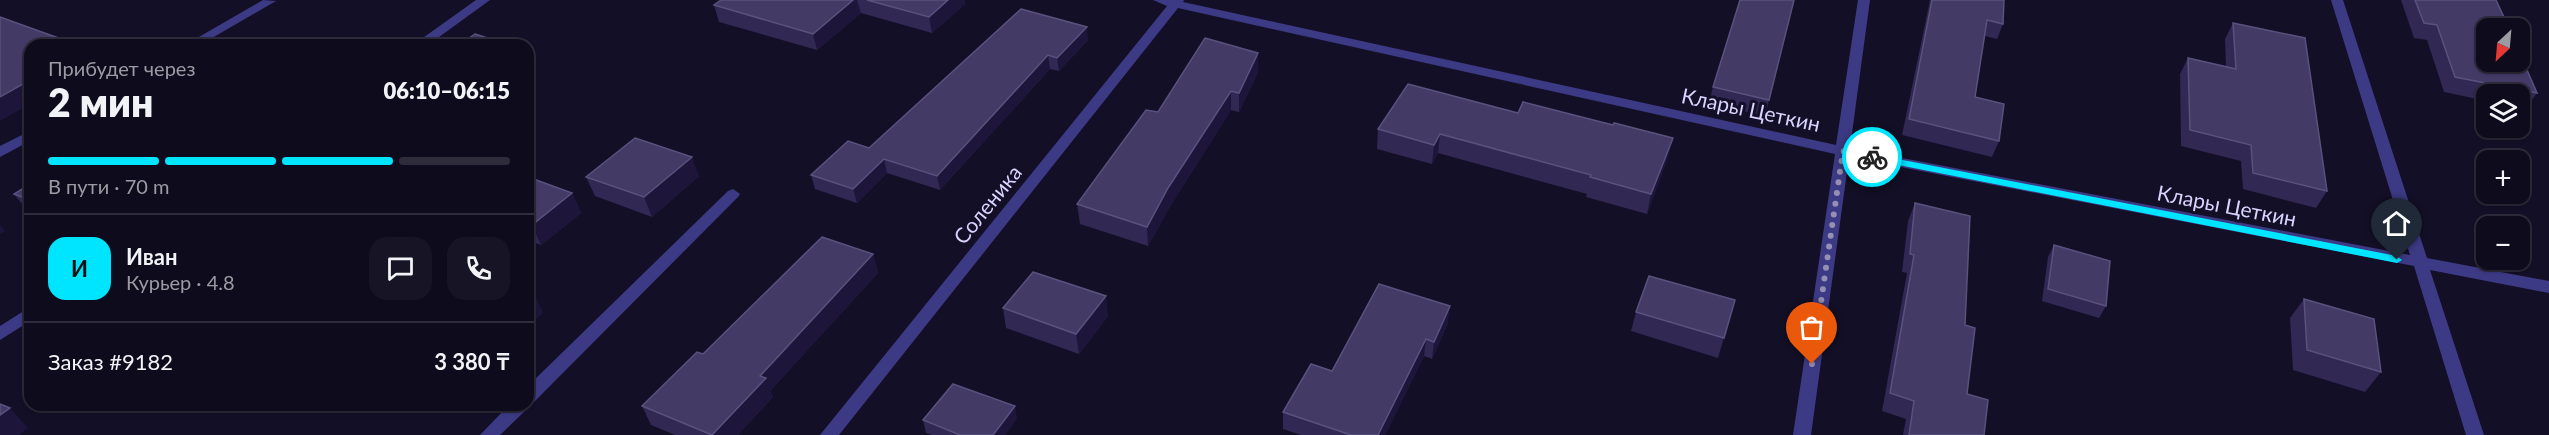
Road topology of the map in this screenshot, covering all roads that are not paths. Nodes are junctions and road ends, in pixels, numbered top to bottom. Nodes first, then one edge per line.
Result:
1 (484, 0) edge
2 (1159, 0) edge
3 (1864, 0) edge
4 (2337, 0) edge
5 (270, 1) edge
6 (1176, 2) edge
7 (202, 39) edge
8 (428, 39) edge
9 (24, 138) edge
10 (1843, 151) junction
11 (0, 152) edge
12 (733, 194) dead end
13 (2420, 264) junction
14 (2549, 287) edge
15 (24, 317) edge
16 (0, 334) edge
17 (534, 391) edge
18 (514, 411) edge
19 (489, 435) edge
20 (829, 435) edge
21 (1802, 435) edge
22 (2475, 435) edge

1 - 8 street
2 - 6 street, Клары Цеткин
3 - 10 street
4 - 13 street
5 - 7 street
6 - 10 street, Клары Цеткин
6 - 20 street, Соленика
9 - 11 street
10 - 13 street, Клары Цеткин
10 - 21 street
12 - 17 street
13 - 14 street, Клары Цеткин
13 - 22 street
15 - 16 street
18 - 19 street

